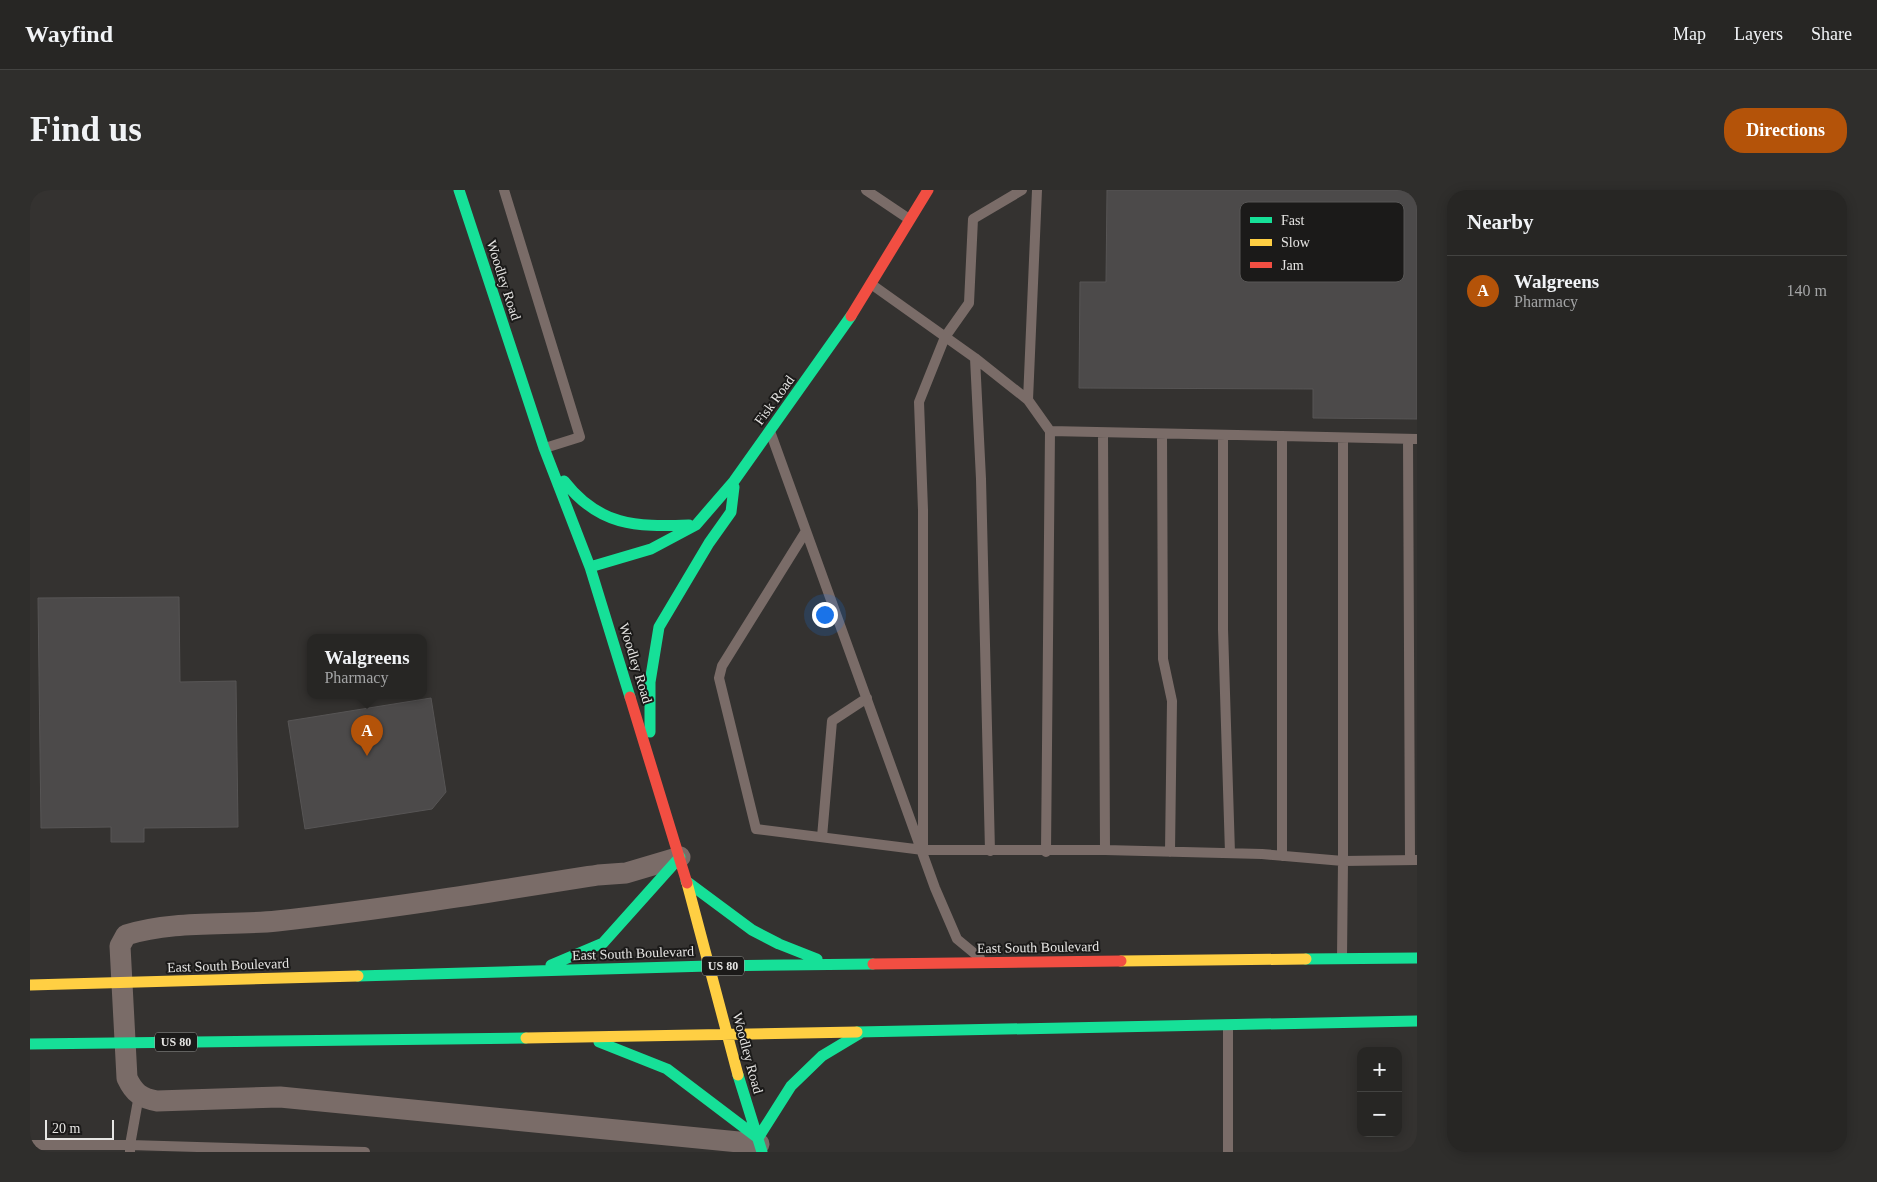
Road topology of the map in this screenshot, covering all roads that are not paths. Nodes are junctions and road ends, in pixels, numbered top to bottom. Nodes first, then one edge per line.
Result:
1 (504, 190) edge
2 (866, 190) edge
3 (928, 190) edge
4 (1022, 190) edge
5 (1037, 190) edge
6 (463, 191) edge
7 (910, 219) junction
8 (870, 284) junction
9 (944, 336) junction
10 (975, 358) junction
11 (1028, 400) junction
12 (770, 431) junction
13 (1050, 432) junction
14 (1103, 433) junction
15 (1162, 434) junction
16 (1223, 435) junction
17 (1282, 436) junction
18 (1344, 438) junction
19 (1412, 439) edge
20 (545, 451) junction
21 (734, 480) junction
22 (696, 525) junction
23 (806, 531) junction
24 (590, 567) junction
25 (866, 698) junction
26 (650, 758) junction
27 (822, 837) junction
28 (923, 850) junction
29 (1106, 850) junction
30 (990, 851) junction
31 (1046, 852) junction
32 (1170, 852) junction
33 (1230, 853) junction
34 (1282, 856) junction
35 (680, 857) junction
36 (1413, 860) edge
37 (1343, 861) junction
38 (686, 882) junction
39 (1417, 958) edge
40 (1342, 959) junction
41 (986, 963) junction
42 (830, 964) junction
43 (709, 966) junction
44 (536, 971) junction
45 (123, 983) junction
46 (30, 985) edge
47 (1417, 1021) edge
48 (1228, 1024) junction
49 (864, 1032) junction
50 (728, 1035) junction
51 (588, 1037) junction
52 (125, 1043) junction
53 (30, 1044) edge
54 (139, 1095) junction
55 (30, 1144) edge
56 (760, 1145) edge
57 (68, 1148) edge
58 (130, 1148) edge
59 (365, 1152) edge
60 (1228, 1152) edge

1 - 20 lane
2 - 7 lane
3 - 7 main road, Fisk Road
4 - 9 lane
5 - 11 lane
6 - 20 main road, Woodley Road
7 - 8 main road, Fisk Road
8 - 9 lane
8 - 12 main road, Fisk Road
9 - 10 lane
9 - 28 lane
10 - 11 lane
10 - 30 lane
11 - 13 lane
12 - 21 main road, Fisk Road
12 - 23 lane
13 - 14 lane
13 - 31 lane
14 - 15 lane
14 - 29 lane
15 - 16 lane
15 - 32 lane
16 - 17 lane
16 - 33 lane
17 - 18 lane
17 - 34 lane
18 - 19 lane
18 - 37 lane
19 - 36 lane
20 - 22 main road
20 - 24 main road, Woodley Road
21 - 22 main road, Fisk Road
21 - 26 main road
22 - 24 main road, Fisk Road
23 - 25 lane
23 - 27 lane
24 - 26 main road, Woodley Road
25 - 27 lane
25 - 28 lane
26 - 35 main road, Woodley Road
27 - 28 lane
28 - 30 lane
28 - 41 lane
29 - 31 lane
29 - 32 lane
30 - 31 lane
32 - 33 lane
33 - 34 lane
34 - 37 lane
35 - 38 main road, Woodley Road
35 - 44 main road
35 - 45 street
36 - 37 lane
37 - 40 lane
38 - 42 main road
38 - 43 main road, Woodley Road
39 - 40 main road, East South Boulevard / US 80
40 - 41 main road, East South Boulevard / US 80
41 - 42 main road, East South Boulevard / US 80
42 - 43 main road, East South Boulevard / US 80
43 - 44 main road, East South Boulevard / US 80
43 - 50 main road, Woodley Road
44 - 45 main road, East South Boulevard / US 80
45 - 46 main road, East South Boulevard / US 80
45 - 52 street
47 - 48 main road, US 80
48 - 49 main road, US 80
48 - 60 lane
49 - 50 main road, US 80
49 - 56 main road
50 - 51 main road, US 80
50 - 56 main road, Woodley Road
51 - 52 main road, US 80
51 - 56 main road
52 - 53 main road, US 80
52 - 54 street
54 - 56 street
54 - 58 lane
55 - 57 lane
57 - 58 lane
58 - 59 lane

